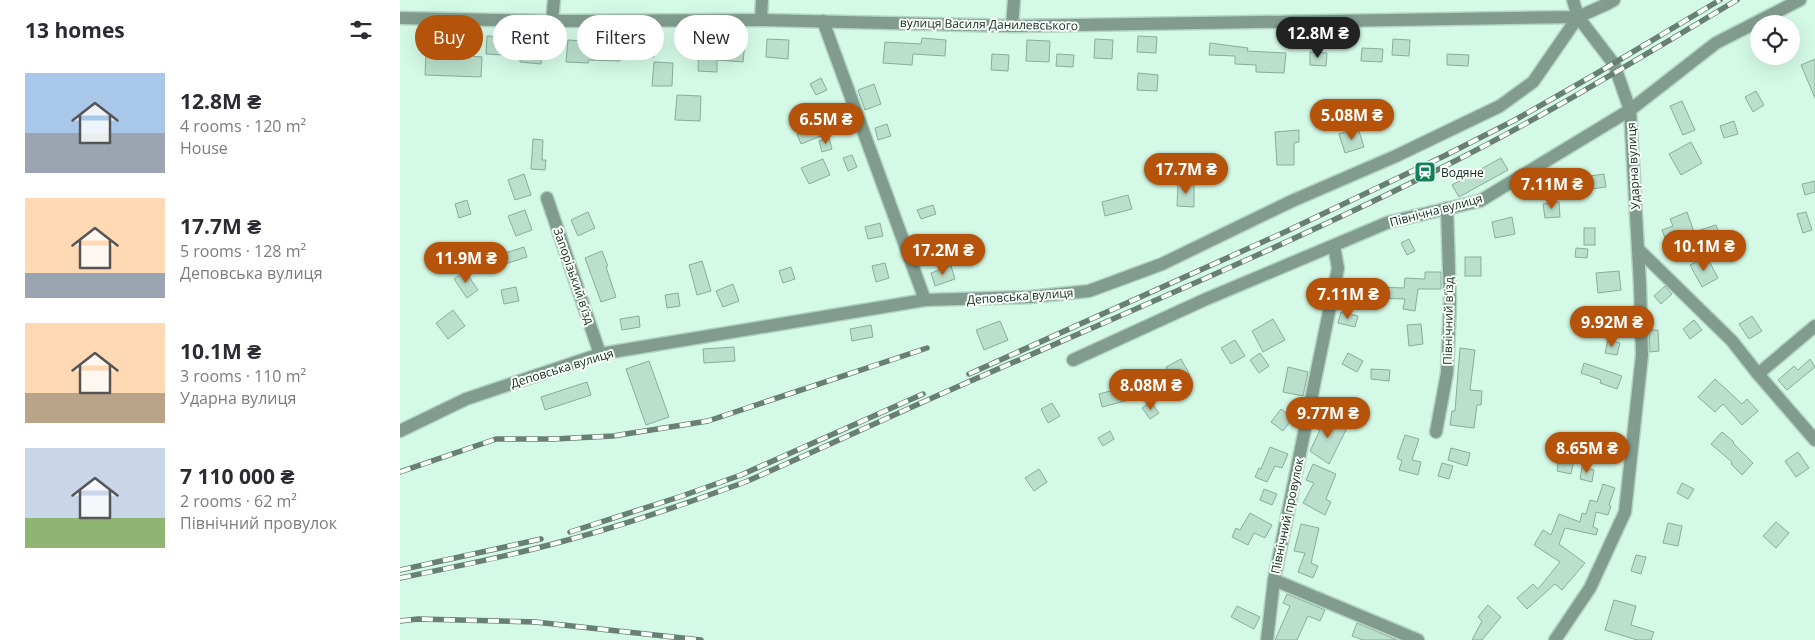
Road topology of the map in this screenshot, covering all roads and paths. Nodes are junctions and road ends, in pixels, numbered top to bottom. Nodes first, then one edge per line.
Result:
1 (554, 0) edge
2 (762, 0) edge
3 (1014, 0) edge
4 (1573, 0) edge
5 (1614, 0) edge
6 (1800, 0) edge
7 (553, 15) edge
8 (1578, 17) junction
9 (400, 18) edge
10 (493, 20) edge
11 (761, 20) junction
12 (567, 21) edge
13 (823, 21) junction
14 (1012, 26) junction
15 (1630, 110) junction
16 (547, 198) dead end
17 (1447, 208) junction
18 (1334, 246) junction
19 (1638, 249) junction
20 (925, 300) junction
21 (1815, 326) edge
22 (600, 354) junction
23 (1073, 360) dead end
24 (1758, 374) junction
25 (400, 431) edge
26 (1436, 432) dead end
27 (1815, 440) edge
28 (1274, 580) junction
29 (1267, 640) edge
30 (1418, 640) edge
31 (1555, 640) edge

1 - 7 street
2 - 11 street
3 - 14 street
4 - 8 street
5 - 8 street
6 - 15 street, Північна вулиця
8 - 14 street, вулиця Василя Данилевського
8 - 15 street, Ударна вулиця
8 - 20 street, Деповська вулиця
9 - 10 street, вулиця Василя Данилевського
11 - 12 street, вулиця Василя Данилевського
11 - 13 street, вулиця Василя Данилевського
13 - 14 street, вулиця Василя Данилевського
13 - 20 street
15 - 17 street, Північна вулиця
15 - 19 street, Ударна вулиця
16 - 22 street, Запорізький вʼїзд
17 - 18 street, Північна вулиця
17 - 26 street, Північний в'їзд
18 - 23 street, Північна вулиця
18 - 28 street, Північний провулок
19 - 24 street
19 - 31 street, Ударна вулиця
20 - 22 street, Деповська вулиця
21 - 24 street
22 - 25 street, Деповська вулиця
24 - 27 street
28 - 29 street, Північний провулок
28 - 30 street

